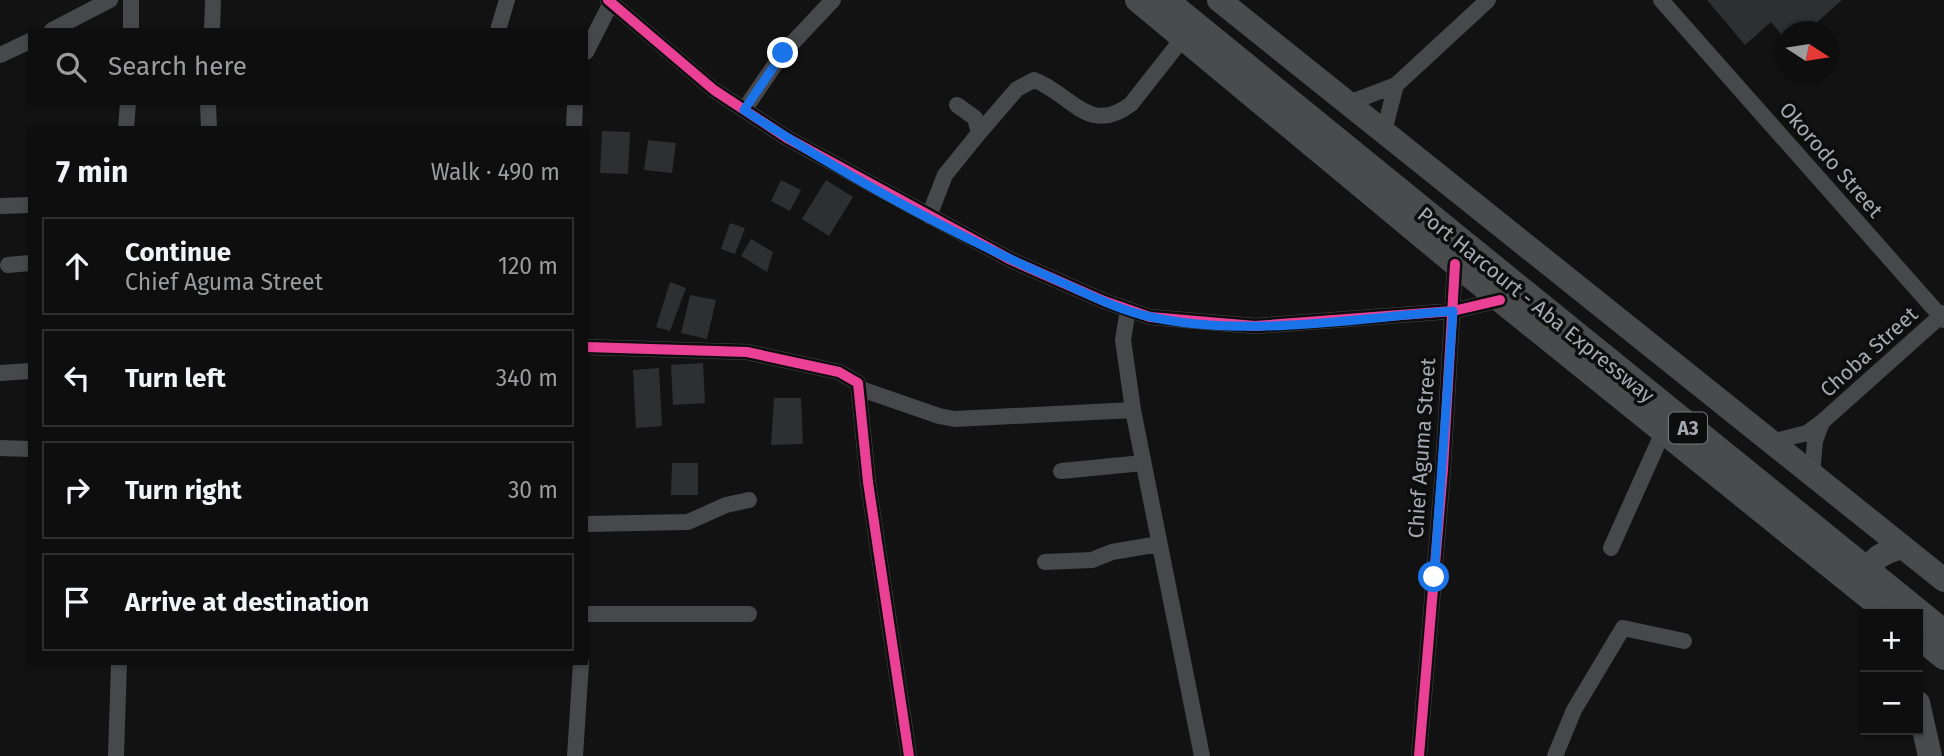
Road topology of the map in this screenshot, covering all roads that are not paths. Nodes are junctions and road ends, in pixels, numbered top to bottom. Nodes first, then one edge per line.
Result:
1 (110, 0) edge
2 (131, 0) edge
3 (213, 0) edge
4 (507, 0) edge
5 (833, 0) edge
6 (1137, 0) edge
7 (1162, 0) edge
8 (1191, 0) edge
9 (1219, 0) edge
10 (1488, 0) edge
11 (1661, 0) edge
12 (609, 1) edge
13 (56, 28) edge
14 (131, 28) edge
15 (212, 28) edge
16 (499, 28) edge
17 (1183, 38) junction
18 (28, 42) edge
19 (588, 48) edge
20 (1, 53) edge
21 (1396, 85) junction
22 (1349, 103) junction
23 (128, 105) edge
24 (208, 105) edge
25 (575, 105) edge
26 (957, 105) dead end
27 (744, 110) junction
28 (126, 126) edge
29 (209, 126) edge
30 (574, 126) edge
31 (1384, 131) junction
32 (979, 133) junction
33 (28, 205) edge
34 (0, 206) edge
35 (1438, 211) junction
36 (929, 216) junction
37 (28, 263) edge
38 (1455, 264) junction
39 (8, 265) dead end
40 (1500, 300) junction
41 (1128, 309) junction
42 (1453, 311) junction
43 (1943, 316) edge
44 (588, 347) edge
45 (28, 371) edge
46 (0, 373) edge
47 (861, 389) junction
48 (1133, 410) junction
49 (1822, 422) junction
50 (1662, 432) junction
51 (1771, 442) junction
52 (0, 448) edge
53 (28, 449) edge
54 (1143, 463) junction
55 (1061, 471) dead end
56 (1812, 474) junction
57 (749, 500) dead end
58 (588, 524) edge
59 (1159, 544) junction
60 (1903, 547) junction
61 (1611, 548) dead end
62 (1045, 562) dead end
63 (1944, 580) edge
64 (1870, 605) edge
65 (1944, 611) edge
66 (588, 614) edge
67 (750, 614) dead end
68 (1944, 635) edge
69 (1684, 641) dead end
70 (1923, 641) edge
71 (1944, 658) edge
72 (119, 665) edge
73 (581, 665) edge
74 (1923, 725) edge
75 (116, 756) edge
76 (575, 756) edge
77 (909, 756) edge
78 (1202, 756) edge
79 (1419, 756) edge
80 (1555, 756) edge
81 (1930, 756) edge

1 - 13 street
2 - 14 street
3 - 15 street
4 - 16 street
5 - 27 street
6 - 17 main road
7 - 35 highway, Port Harcourt - Aba Expressway / A3
8 - 35 highway, Port Harcourt - Aba Expressway / A3
9 - 22 main road
10 - 21 street
11 - 43 street, Okorodo Street
12 - 19 street
12 - 27 street
17 - 32 street
17 - 38 main road
18 - 20 street
21 - 22 street
21 - 31 street
22 - 31 main road
23 - 28 street
24 - 29 street
25 - 30 street
26 - 32 street
27 - 36 street
31 - 51 main road
32 - 36 street
33 - 34 street
35 - 65 highway, Port Harcourt - Aba Expressway / A3
35 - 68 highway, Port Harcourt - Aba Expressway / A3, bridge
36 - 41 street
37 - 39 street
38 - 40 main road
38 - 42 street, Chief Aguma Street
40 - 42 street
40 - 50 main road
41 - 42 street
41 - 48 street
42 - 79 street, Chief Aguma Street
43 - 49 street, Choba Street
44 - 47 street
45 - 46 street
47 - 48 street
47 - 77 street
48 - 54 street
49 - 51 street, Choba Street
49 - 56 street
50 - 61 street
50 - 64 main road
51 - 56 main road
52 - 53 street
54 - 55 street
54 - 59 street
56 - 60 main road
57 - 58 street
59 - 62 street
59 - 78 street
60 - 63 main road
60 - 64 main road
66 - 67 street
69 - 80 street
70 - 71 main road
72 - 75 street
73 - 76 street
74 - 81 main road

